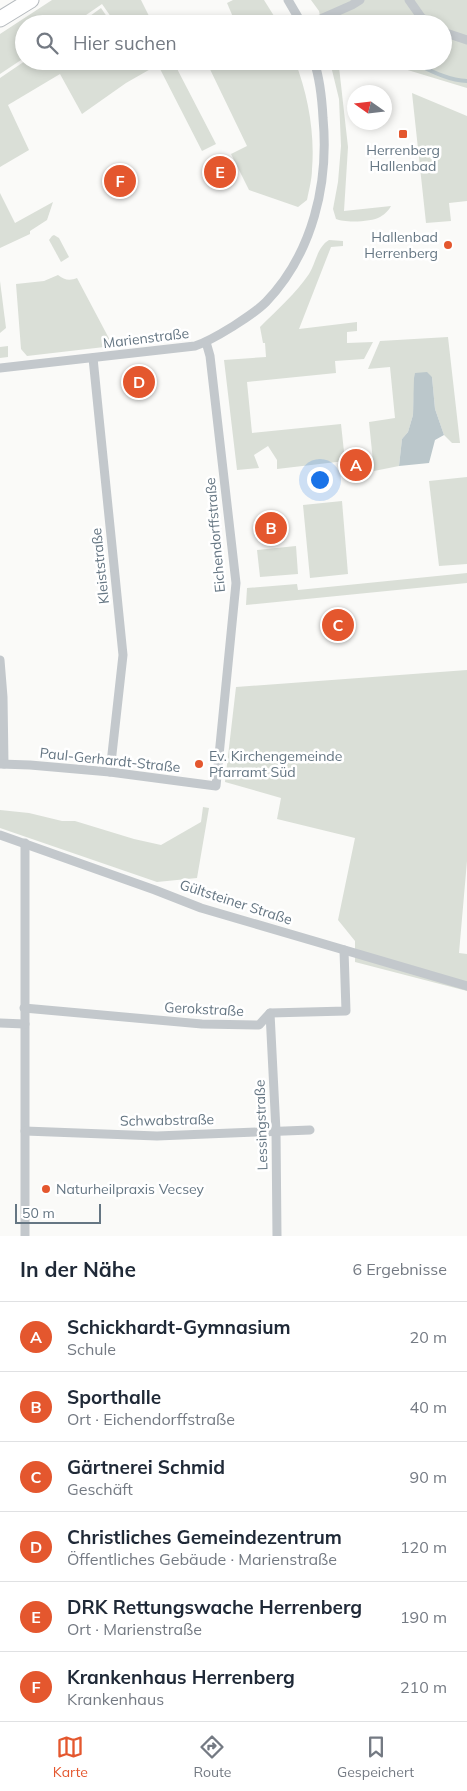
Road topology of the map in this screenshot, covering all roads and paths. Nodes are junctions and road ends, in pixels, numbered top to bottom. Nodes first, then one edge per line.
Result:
1 (31, 0) edge
2 (288, 0) edge
3 (409, 0) edge
4 (356, 2) edge
5 (297, 15) edge
6 (328, 15) edge
7 (419, 15) edge
8 (0, 19) edge
9 (452, 35) edge
10 (467, 40) edge
11 (316, 70) edge
12 (206, 342) junction
13 (93, 358) junction
14 (0, 368) edge
15 (0, 660) edge
16 (2, 764) edge
17 (110, 772) junction
18 (216, 786) joint
19 (0, 835) edge
20 (25, 843) junction
21 (344, 950) junction
22 (467, 986) edge
23 (24, 1008) junction
24 (270, 1013) junction
25 (0, 1023) edge
26 (25, 1024) junction
27 (310, 1130) dead end
28 (25, 1131) junction
29 (276, 1131) junction
30 (26, 1236) edge
31 (277, 1236) edge

1 - 8 main road
2 - 5 street
3 - 7 street
4 - 6 street
9 - 10 street
11 - 12 street, Marienstraße
12 - 13 street, Marienstraße
12 - 18 street, Eichendorffstraße
13 - 14 street, Marienstraße
13 - 17 street, Kleiststraße
15 - 16 street
16 - 17 street, Paul-Gerhardt-Straße
17 - 18 street, Paul-Gerhardt-Straße
19 - 20 street, Gültsteiner Straße
20 - 21 street, Gültsteiner Straße
20 - 23 street
21 - 22 street, Gültsteiner Straße
21 - 24 street, Gerokstraße
23 - 24 street, Gerokstraße
23 - 26 street
24 - 29 street, Lessingstraße
25 - 26 street
26 - 28 street
27 - 29 street, Schwabstraße
28 - 29 street, Schwabstraße
28 - 30 street
29 - 31 street, Lessingstraße

